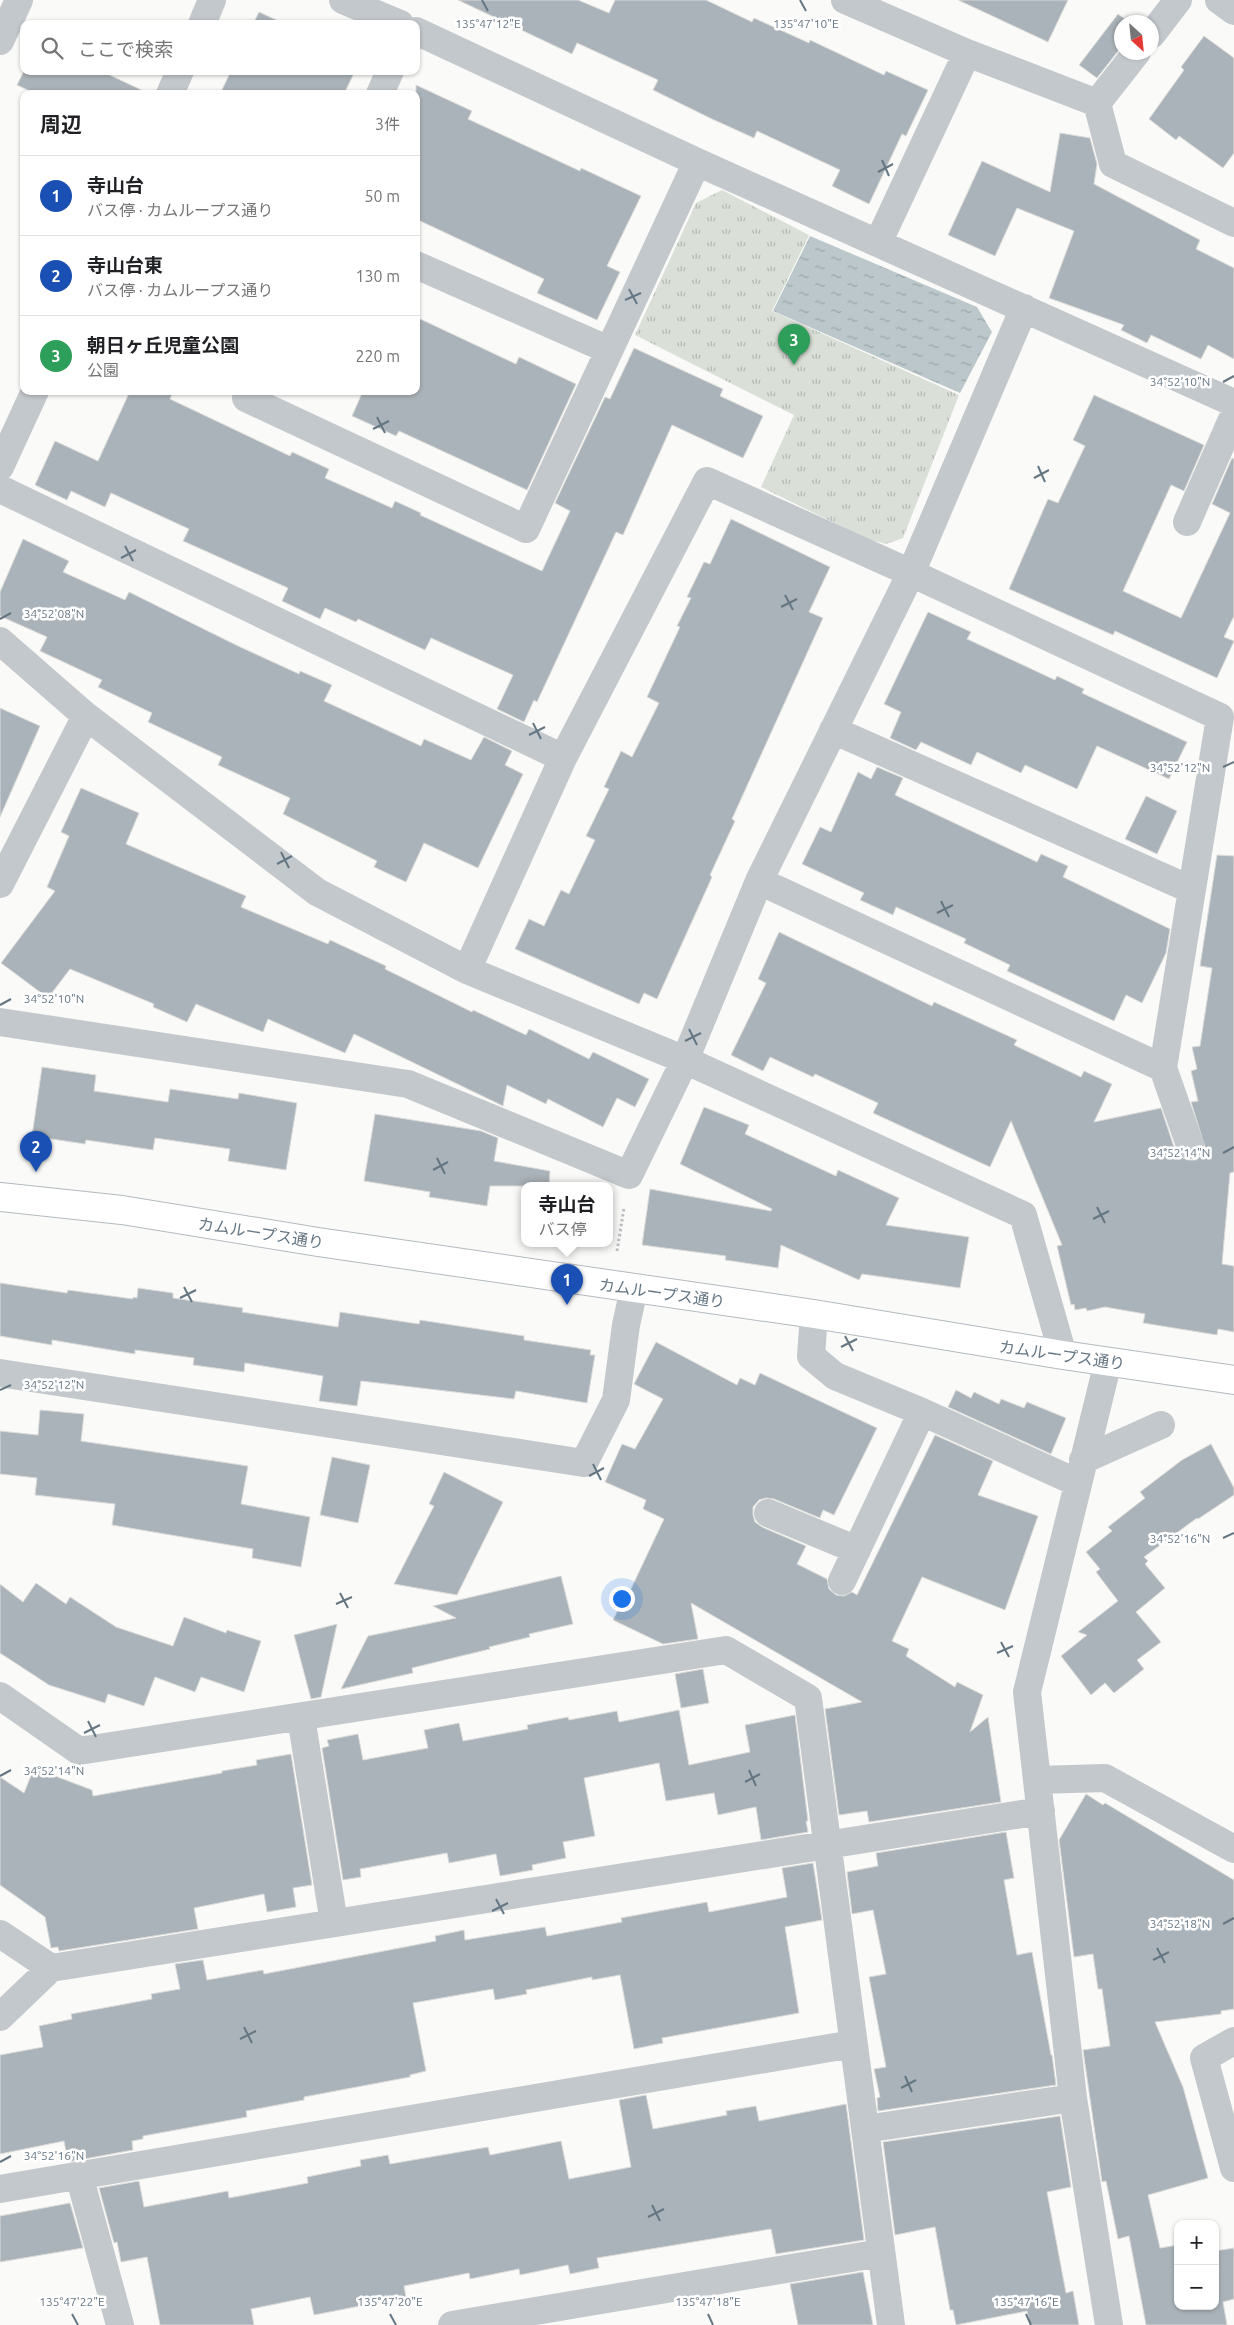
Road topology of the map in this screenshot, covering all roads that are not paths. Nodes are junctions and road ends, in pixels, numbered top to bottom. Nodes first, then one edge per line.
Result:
1 (19, 0) edge
2 (212, 0) edge
3 (343, 0) edge
4 (844, 0) edge
5 (1178, 0) edge
6 (1219, 0) edge
7 (1234, 11) edge
8 (204, 20) edge
9 (390, 20) edge
10 (1159, 25) edge
11 (420, 33) edge
12 (0, 41) edge
13 (967, 53) junction
14 (1131, 60) edge
15 (178, 75) edge
16 (388, 75) edge
17 (172, 90) edge
18 (382, 90) edge
19 (1097, 103) junction
20 (697, 162) junction
21 (1234, 223) edge
22 (878, 243) junction
23 (420, 267) edge
24 (1024, 308) junction
25 (609, 350) junction
26 (32, 395) edge
27 (247, 395) edge
28 (1234, 404) edge
29 (1234, 415) edge
30 (0, 467) edge
31 (0, 489) edge
32 (1187, 522) dead end
33 (911, 573) junction
34 (0, 641) edge
35 (86, 716) junction
36 (833, 730) junction
37 (563, 758) junction
38 (759, 881) junction
39 (0, 884) edge
40 (1192, 890) junction
41 (467, 970) junction
42 (0, 1022) edge
43 (685, 1060) junction
44 (1163, 1068) junction
45 (1190, 1146) dead end
46 (0, 1197) edge
47 (634, 1290) junction
48 (814, 1314) junction
49 (1063, 1356) junction
50 (1108, 1362) junction
51 (0, 1372) edge
52 (1234, 1380) edge
53 (922, 1412) junction
54 (1161, 1425) dead end
55 (1081, 1472) junction
56 (768, 1512) dead end
57 (857, 1550) junction
58 (842, 1581) dead end
59 (0, 1696) edge
60 (301, 1717) junction
61 (1037, 1780) junction
62 (1041, 1811) junction
63 (828, 1845) junction
64 (1234, 1850) edge
65 (334, 1923) junction
66 (0, 1934) edge
67 (51, 1968) junction
68 (0, 2017) edge
69 (1234, 2041) edge
70 (854, 2044) junction
71 (1073, 2098) junction
72 (865, 2130) junction
73 (1234, 2168) edge
74 (80, 2175) junction
75 (0, 2189) edge
76 (881, 2253) junction
77 (489, 2322) edge
78 (120, 2325) edge
79 (452, 2325) edge
80 (891, 2325) edge
81 (1109, 2325) edge

1 - 12 street
2 - 8 street
3 - 9 street
4 - 13 street
5 - 10 street
6 - 7 street
11 - 20 street
13 - 19 street
13 - 22 street
14 - 19 street
15 - 17 street
16 - 18 street
19 - 21 street
20 - 22 street
20 - 25 street
22 - 24 street
23 - 25 street
24 - 28 street
24 - 33 street
25 - 27 street
26 - 30 street
29 - 32 street
31 - 37 street
33 - 36 street
33 - 37 street
33 - 40 street
34 - 35 street
35 - 39 street
35 - 41 street
36 - 38 street
36 - 40 street
37 - 41 street
38 - 43 street
38 - 44 street
40 - 44 street
41 - 43 street
42 - 43 street
43 - 49 street
44 - 45 street
46 - 47 street, カムループス通り
47 - 48 street, カムループス通り
47 - 51 street
48 - 49 street, カムループス通り
48 - 53 street
49 - 50 street, カムループス通り
50 - 52 street, カムループス通り
50 - 55 street
53 - 55 street
53 - 57 street
54 - 55 street
55 - 61 street
56 - 57 street
57 - 58 street
59 - 60 street
60 - 63 street
60 - 65 street
61 - 62 street
61 - 64 street
62 - 63 street
62 - 71 street
63 - 65 street
63 - 70 street
65 - 67 street
66 - 67 street
67 - 68 street
69 - 73 street
70 - 72 street
70 - 74 street
71 - 72 street
71 - 81 street
72 - 76 street
74 - 75 street
74 - 78 street
76 - 77 street
76 - 80 street
77 - 79 street

